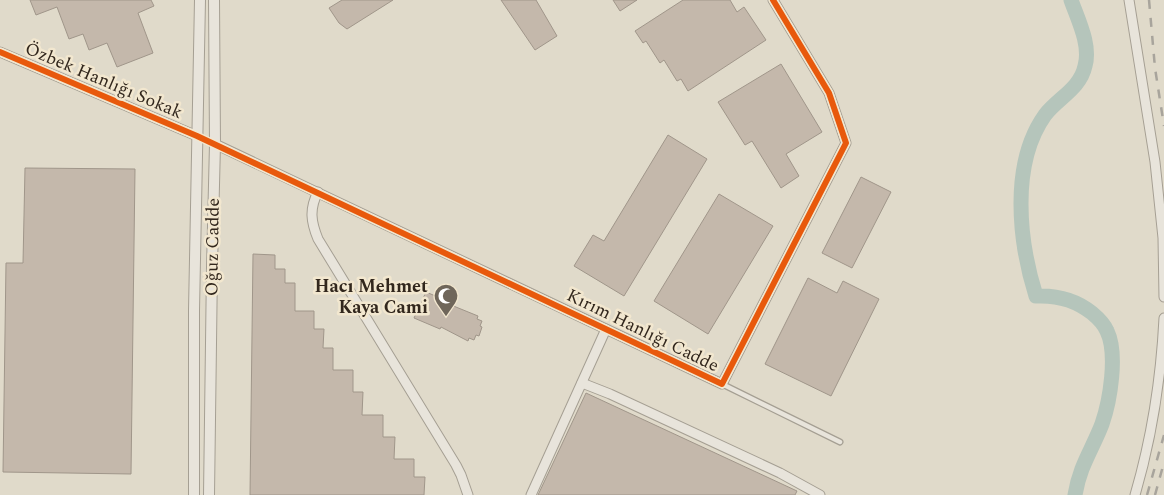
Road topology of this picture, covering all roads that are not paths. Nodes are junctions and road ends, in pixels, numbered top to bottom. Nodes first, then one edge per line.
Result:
1 (200, 0) edge
2 (214, 0) edge
3 (773, 0) edge
4 (1129, 0) edge
5 (0, 52) edge
6 (197, 136) junction
7 (215, 144) junction
8 (318, 192) junction
9 (1164, 297) edge
10 (1164, 318) edge
11 (606, 329) junction
12 (582, 383) junction
13 (722, 384) junction
14 (840, 442) dead end
15 (194, 495) edge
16 (209, 495) edge
17 (468, 495) edge
18 (531, 495) edge
19 (820, 495) edge
20 (1135, 495) edge

1 - 6 street, Oğuz Cadde
2 - 7 street, Oğuz Cadde
3 - 13 street, Kırım Hanlığı Cadde
4 - 9 street
5 - 6 street, Özbek Hanlığı Sokak
6 - 7 street
6 - 15 street, Oğuz Cadde
7 - 8 street, Kırım Hanlığı Cadde
7 - 16 street, Oğuz Cadde
8 - 11 street, Kırım Hanlığı Cadde
8 - 17 street
10 - 20 street
11 - 12 street
11 - 13 street, Kırım Hanlığı Cadde
12 - 18 street
12 - 19 street
13 - 14 lane

